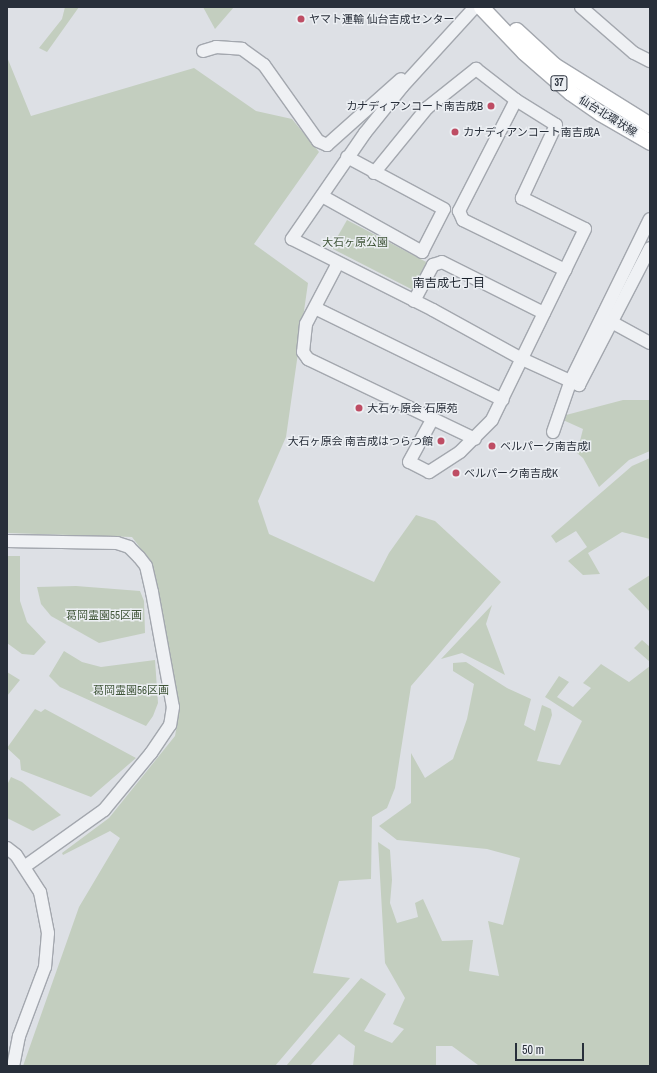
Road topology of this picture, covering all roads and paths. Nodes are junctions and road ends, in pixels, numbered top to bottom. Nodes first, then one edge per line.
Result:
1 (475, 7) edge
2 (481, 7) edge
3 (495, 7) edge
4 (581, 7) edge
5 (203, 51) dead end
6 (650, 61) edge
7 (423, 64) junction
8 (516, 100) junction
9 (650, 125) edge
10 (650, 142) edge
11 (347, 157) junction
12 (374, 173) junction
13 (322, 196) junction
14 (650, 219) edge
15 (650, 248) edge
16 (338, 263) junction
17 (565, 270) junction
18 (414, 301) junction
19 (315, 308) junction
20 (544, 313) junction
21 (607, 320) junction
22 (650, 343) edge
23 (522, 359) junction
24 (571, 380) junction
25 (503, 400) junction
26 (432, 420) junction
27 (552, 432) dead end
28 (475, 440) junction
29 (7, 541) edge
30 (7, 848) edge
31 (24, 867) junction
32 (13, 1066) edge

1 - 7 street
2 - 10 main road, 仙台北環状線 / 37
3 - 9 main road, 仙台北環状線 / 37
4 - 6 street
5 - 7 street
7 - 11 street
8 - 12 street
8 - 17 street
8 - 17 street
11 - 12 street
11 - 13 street
12 - 13 street
13 - 16 street
14 - 21 street
15 - 21 street
16 - 18 street
16 - 19 street
17 - 20 street
18 - 20 street
18 - 23 street
19 - 25 street
19 - 26 street
20 - 23 street
21 - 22 street
21 - 24 street
23 - 24 street
23 - 25 street
24 - 27 street
25 - 28 street
26 - 28 street
26 - 28 street
29 - 31 street
30 - 31 street
31 - 32 street

